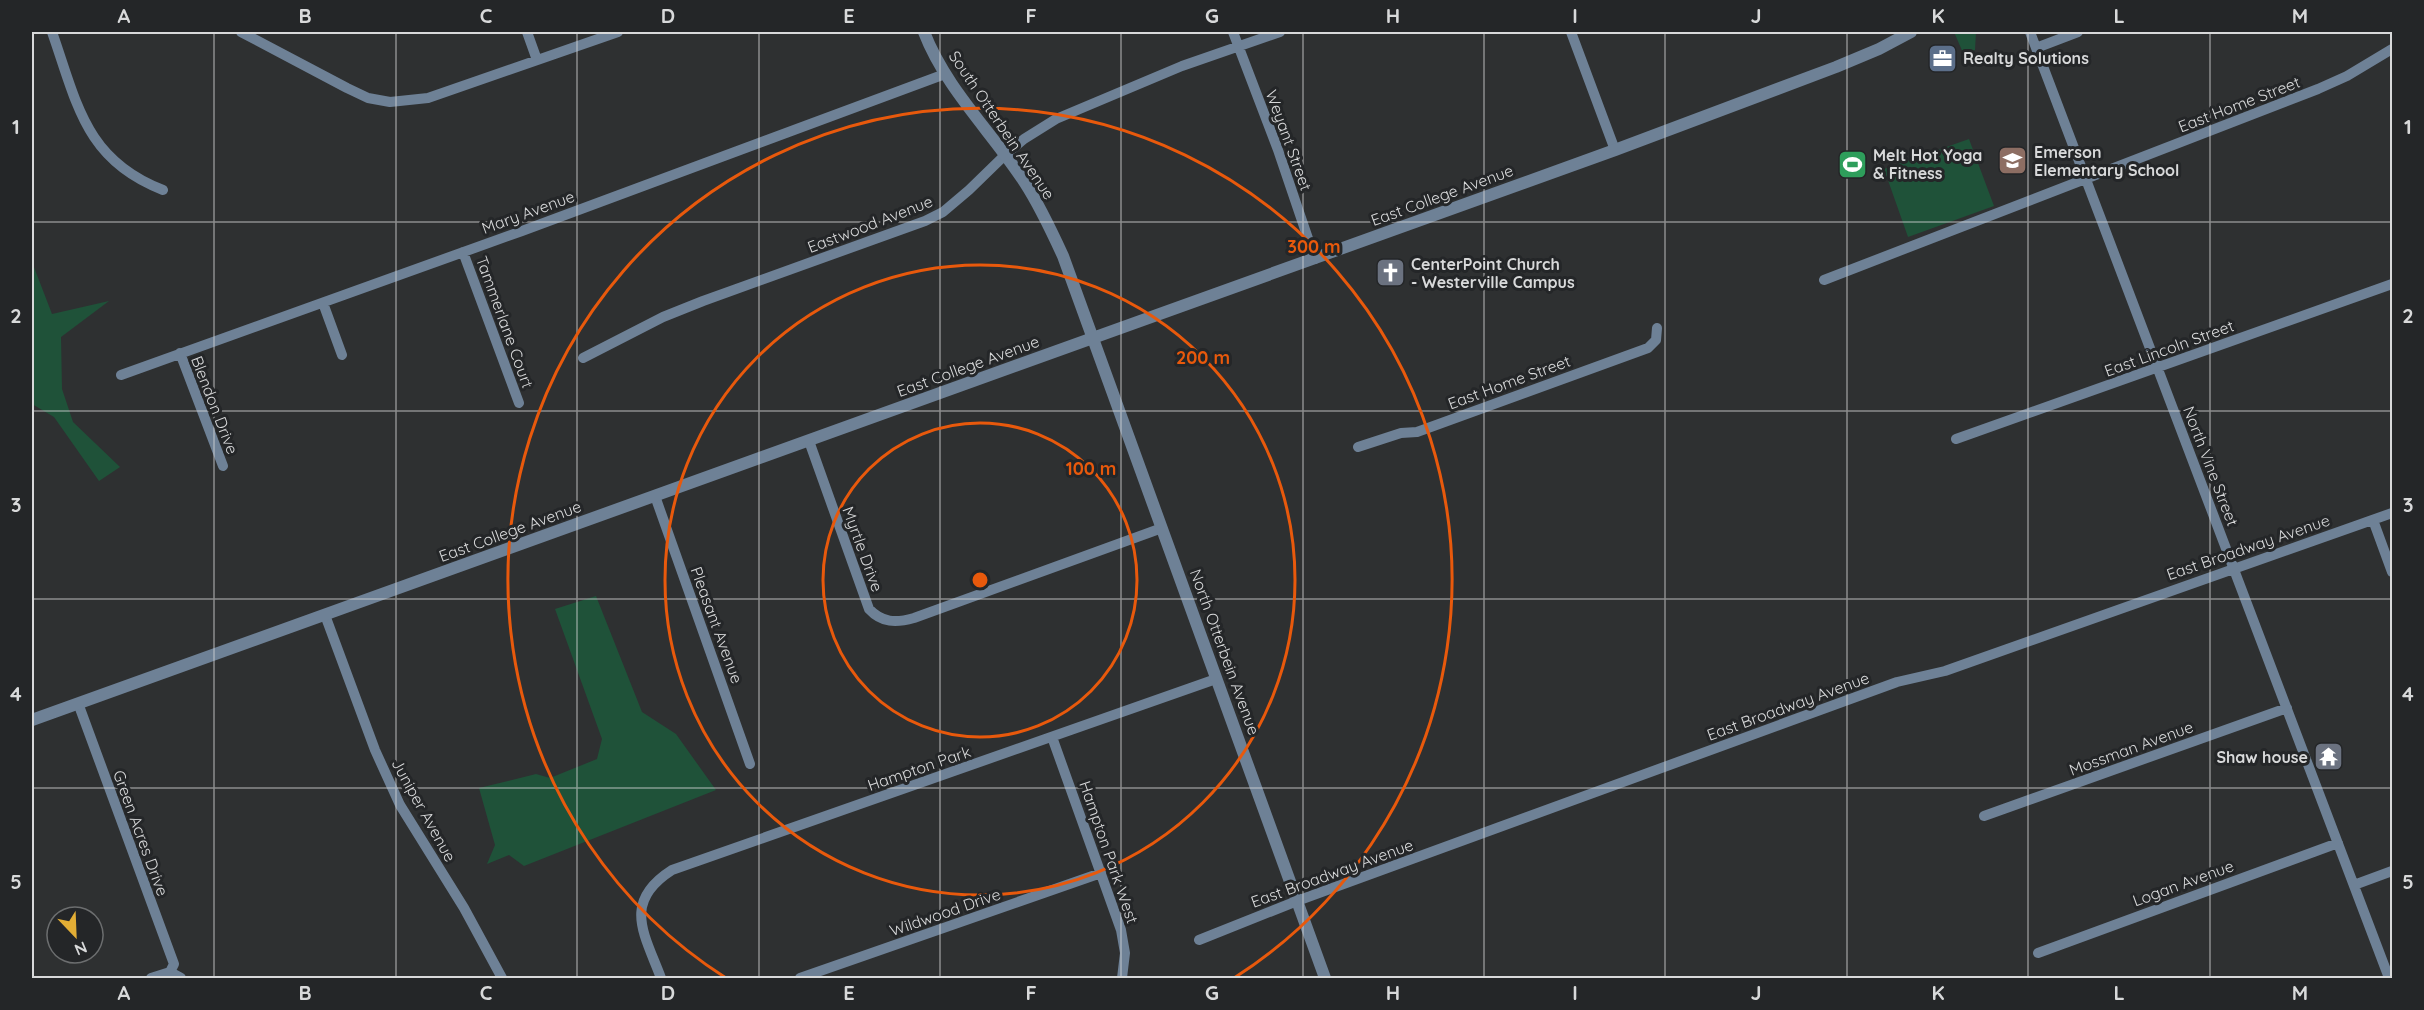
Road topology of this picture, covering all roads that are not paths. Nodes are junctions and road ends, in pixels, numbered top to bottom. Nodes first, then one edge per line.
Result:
1 (52, 32) edge
2 (241, 32) edge
3 (527, 32) edge
4 (618, 32) edge
5 (924, 32) edge
6 (1233, 32) edge
7 (1280, 32) edge
8 (1571, 32) edge
9 (1911, 32) edge
10 (2030, 32) edge
11 (2078, 32) edge
12 (1239, 46) junction
13 (2036, 48) junction
14 (2392, 50) edge
15 (537, 60) junction
16 (945, 74) junction
17 (1615, 150) junction
18 (1005, 155) junction
19 (2086, 179) junction
20 (163, 190) dead end
21 (463, 252) junction
22 (1315, 259) junction
23 (1824, 279) dead end
24 (2392, 284) edge
25 (323, 303) junction
26 (1657, 328) dead end
27 (1094, 337) junction
28 (180, 353) junction
29 (342, 355) dead end
30 (584, 358) dead end
31 (2158, 368) junction
32 (121, 375) dead end
33 (519, 403) dead end
34 (1956, 439) dead end
35 (809, 441) junction
36 (1358, 447) dead end
37 (223, 466) dead end
38 (655, 496) junction
39 (2392, 513) edge
40 (2373, 520) junction
41 (1162, 528) junction
42 (2235, 568) junction
43 (2392, 572) edge
44 (325, 615) junction
45 (1216, 679) junction
46 (78, 704) junction
47 (2287, 708) junction
48 (32, 720) edge
49 (1052, 737) junction
50 (750, 764) dead end
51 (1984, 816) dead end
52 (2338, 843) junction
53 (2392, 870) edge
54 (1101, 873) junction
55 (2354, 885) junction
56 (1297, 901) junction
57 (1198, 940) dead end
58 (2038, 953) dead end
59 (170, 972) junction
60 (151, 978) edge
61 (181, 978) edge
62 (502, 978) edge
63 (661, 978) edge
64 (800, 978) edge
65 (1122, 978) edge
66 (1325, 978) edge
67 (2389, 978) edge

1 - 20 street
2 - 15 street
3 - 15 street
4 - 15 street
5 - 16 street, South Otterbein Avenue
6 - 12 street, Weyant Street
7 - 12 street, Eastwood Avenue
8 - 17 street
9 - 17 street, East College Avenue
10 - 13 street, North Vine Street
11 - 13 street
12 - 18 street, Eastwood Avenue
12 - 22 street, Weyant Street
13 - 19 street, North Vine Street
14 - 19 street, East Home Street
16 - 18 street, South Otterbein Avenue
16 - 21 street, Mary Avenue
17 - 22 street, East College Avenue
18 - 27 street, South Otterbein Avenue
18 - 30 street, Eastwood Avenue
19 - 23 street, East Home Street
19 - 31 street, North Vine Street
21 - 25 street, Mary Avenue
21 - 33 street, Tammerlane Court
22 - 27 street, East College Avenue
24 - 31 street, East Lincoln Street
25 - 28 street, Mary Avenue
25 - 29 street
26 - 36 street, East Home Street
27 - 35 street, East College Avenue
27 - 41 street, North Otterbein Avenue
28 - 32 street, Mary Avenue
28 - 37 street, Blendon Drive
31 - 34 street, East Lincoln Street
31 - 42 street, North Vine Street
35 - 38 street, East College Avenue
35 - 41 street, Myrtle Drive
38 - 44 street, East College Avenue
38 - 50 street, Pleasant Avenue
39 - 40 street, East Broadway Avenue
40 - 42 street, East Broadway Avenue
40 - 43 street
41 - 45 street, North Otterbein Avenue
42 - 47 street, North Vine Street
42 - 56 street, East Broadway Avenue
44 - 46 street, East College Avenue
44 - 62 street, Juniper Avenue
45 - 49 street, Hampton Park
45 - 56 street, North Otterbein Avenue
46 - 48 street, East College Avenue
46 - 59 street, Green Acres Drive
47 - 51 street, Mossman Avenue
47 - 52 street, North Vine Street
49 - 54 street, Hampton Park West
49 - 63 street, Hampton Park
52 - 55 street, North Vine Street
52 - 58 street, Logan Avenue
53 - 55 street
54 - 64 street, Wildwood Drive
54 - 65 street, Hampton Park West
55 - 67 street, North Vine Street
56 - 57 street, East Broadway Avenue
56 - 66 street, North Otterbein Avenue
59 - 60 street
59 - 61 street

